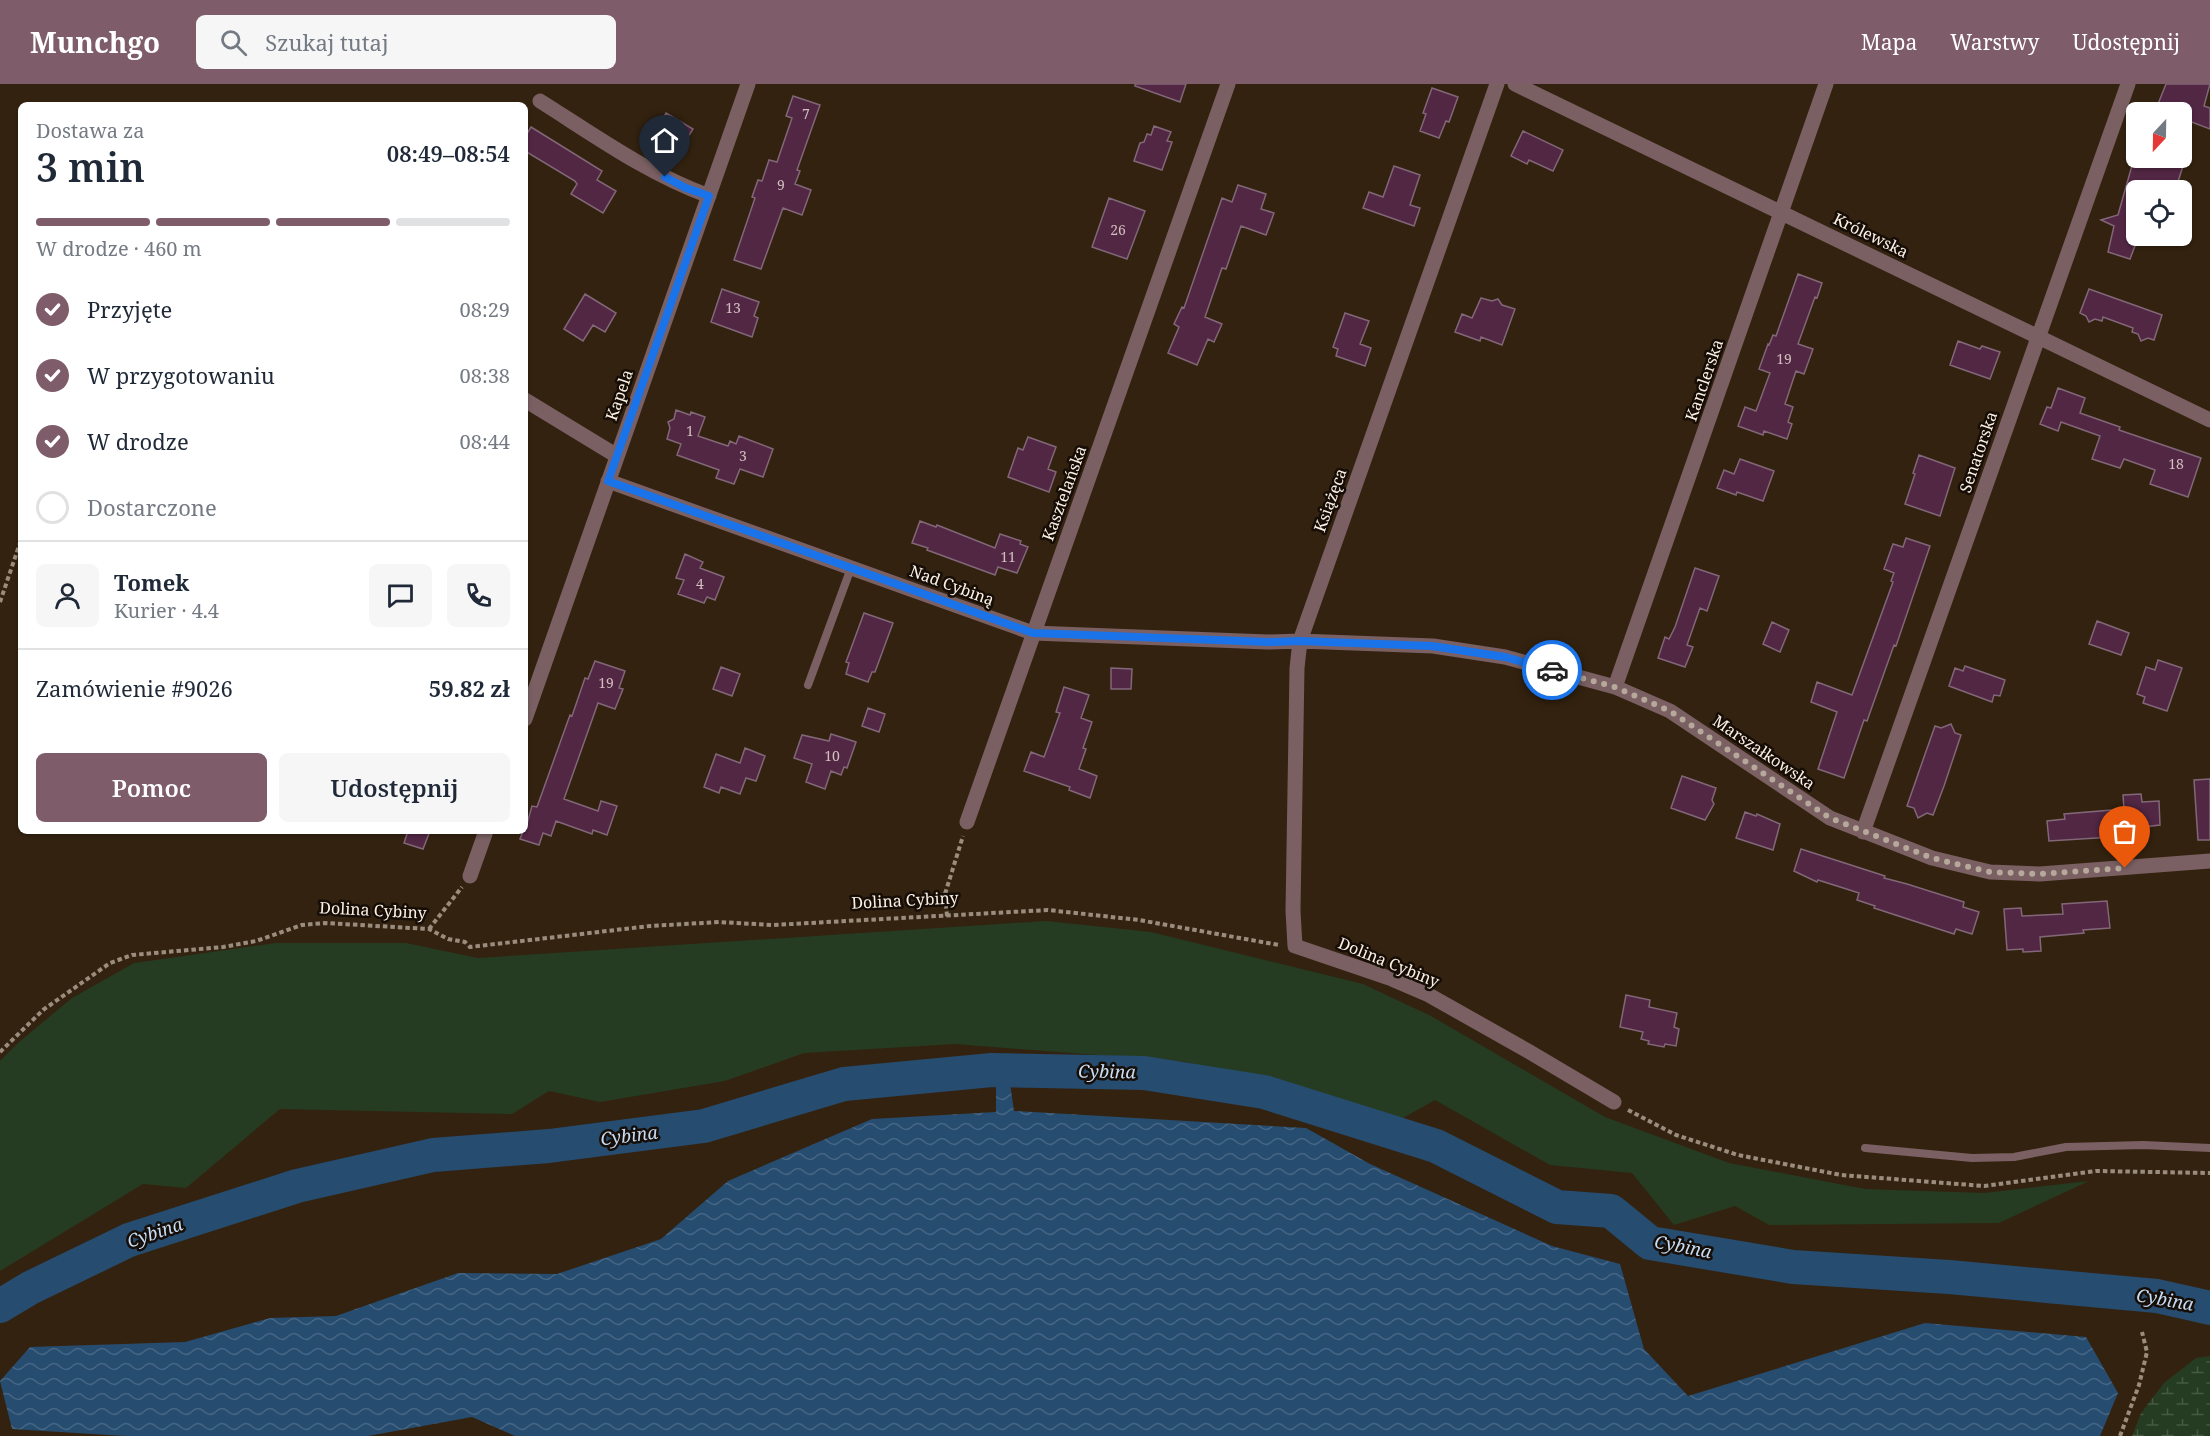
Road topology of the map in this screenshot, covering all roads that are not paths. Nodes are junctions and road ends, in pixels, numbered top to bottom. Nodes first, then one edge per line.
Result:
1 (748, 84) edge
2 (1228, 84) edge
3 (1497, 84) edge
4 (1515, 84) edge
5 (1826, 84) edge
6 (2128, 84) edge
7 (540, 101) dead end
8 (709, 196) junction
9 (1782, 212) junction
10 (2038, 335) junction
11 (528, 402) edge
12 (2210, 420) edge
13 (617, 456) junction
14 (608, 481) junction
15 (851, 568) junction
16 (1033, 633) junction
17 (1300, 641) junction
18 (808, 685) dead end
19 (1615, 687) junction
20 (528, 710) edge
21 (968, 822) road end
22 (1863, 832) junction
23 (485, 834) edge
24 (2210, 861) edge
25 (470, 876) road end
26 (1295, 946) joint
27 (1614, 1102) dead end
28 (1865, 1148) dead end
29 (2210, 1148) edge

1 - 8 street, Kapela
2 - 16 street, Kasztelańska
3 - 17 street, Książęca
4 - 9 street, Królewska
5 - 9 street, Kanclerska
6 - 10 street, Senatorska
7 - 8 street
8 - 13 street, Kapela
9 - 10 street, Królewska
9 - 19 street, Kanclerska
10 - 12 street, Królewska
10 - 22 street, Senatorska
11 - 13 street
13 - 14 street, Kapela
14 - 15 street, Nad Cybiną
14 - 20 street, Kapela
15 - 16 street, Nad Cybiną
15 - 18 lane
16 - 17 street, Nad Cybiną
16 - 21 street, Kasztelańska
17 - 19 street, Marszałkowska
17 - 26 street, Książęca
19 - 22 street, Marszałkowska
22 - 24 street, Marszałkowska
23 - 25 street
26 - 27 street, Dolina Cybiny
28 - 29 lane

